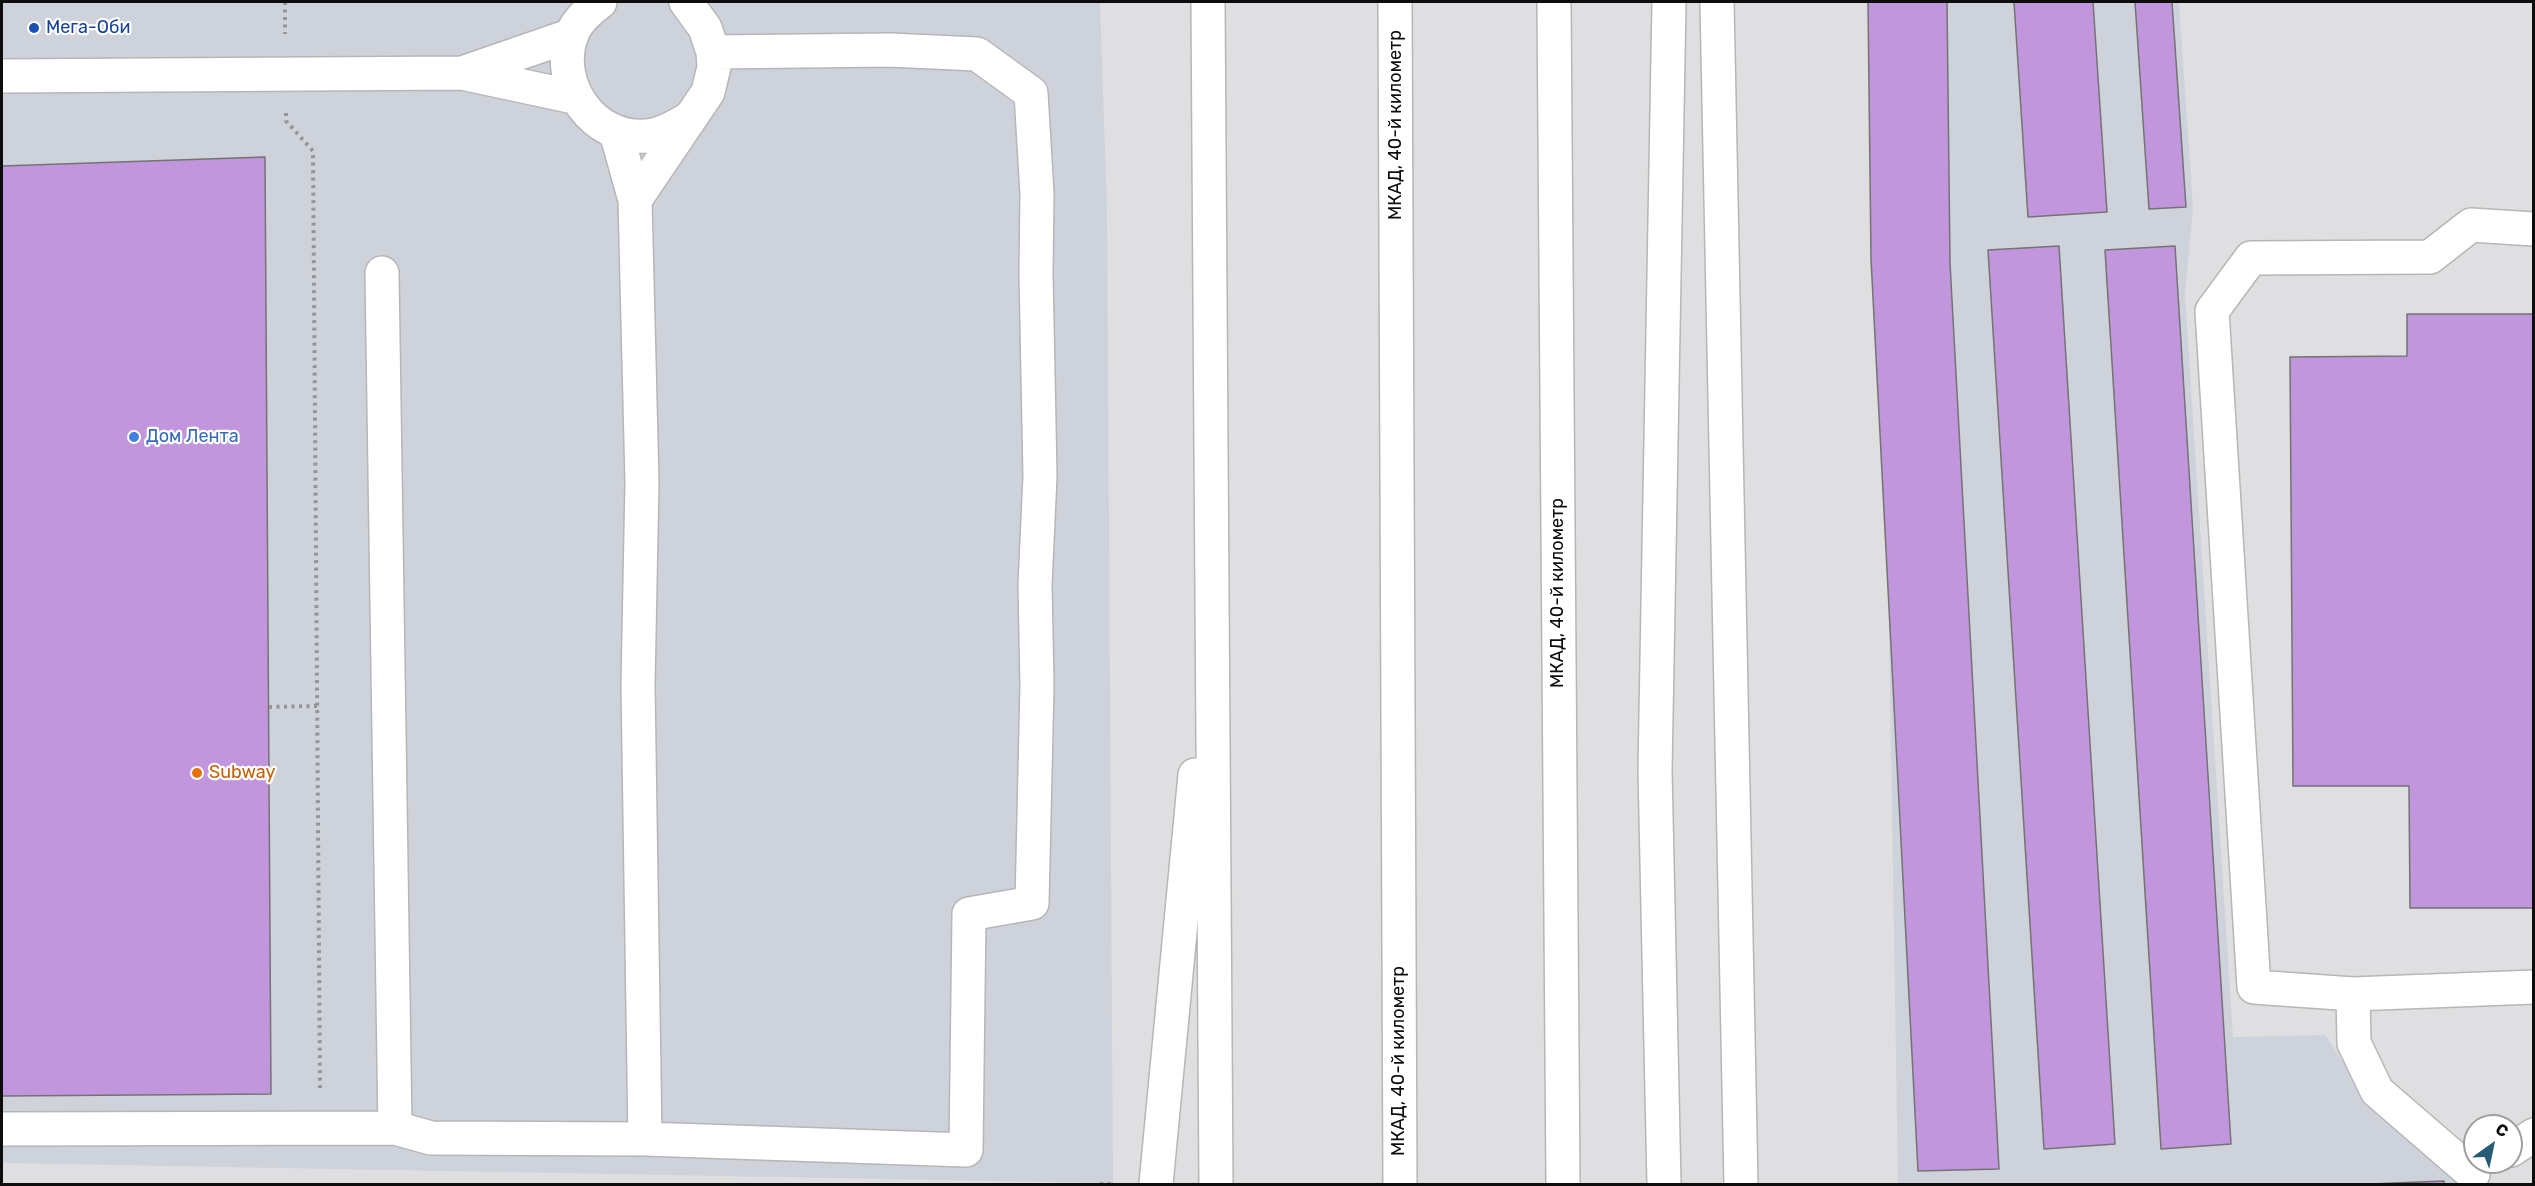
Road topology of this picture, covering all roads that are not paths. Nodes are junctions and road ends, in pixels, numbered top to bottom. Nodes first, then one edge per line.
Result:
1 (600, 2) edge
2 (1208, 2) edge
3 (1395, 2) edge
4 (1554, 2) edge
5 (1568, 2) edge
6 (1669, 2) edge
7 (1717, 2) edge
8 (685, 3) edge
9 (572, 35) junction
10 (713, 52) junction
11 (462, 73) junction
12 (2, 76) edge
13 (574, 96) junction
14 (688, 119) junction
15 (616, 132) junction
16 (1556, 166) junction
17 (635, 200) junction
18 (2534, 229) edge
19 (382, 273) dead end
20 (1213, 594) junction
21 (2534, 987) edge
22 (2353, 994) junction
23 (395, 1128) junction
24 (2, 1129) edge
25 (645, 1139) junction
26 (2463, 1160) edge
27 (1156, 1185) edge
28 (1216, 1185) edge
29 (1400, 1185) edge
30 (1563, 1185) edge
31 (1664, 1185) edge
32 (1741, 1185) edge

1 - 9 main road
2 - 20 main road
3 - 29 main road, МКАД, 40-й километр
4 - 16 main road, МКАД, 40-й километр
5 - 16 main road
6 - 31 main road
7 - 32 main road
8 - 10 main road
9 - 11 main road
9 - 13 main road
10 - 14 main road
10 - 25 main road
11 - 12 main road
11 - 13 main road
13 - 15 main road
14 - 15 main road
14 - 17 main road
15 - 17 main road
16 - 30 main road, МКАД, 40-й километр
17 - 25 main road
18 - 22 main road
19 - 23 main road
20 - 27 main road
20 - 28 main road
21 - 22 main road
22 - 26 main road
23 - 24 main road
23 - 25 main road

